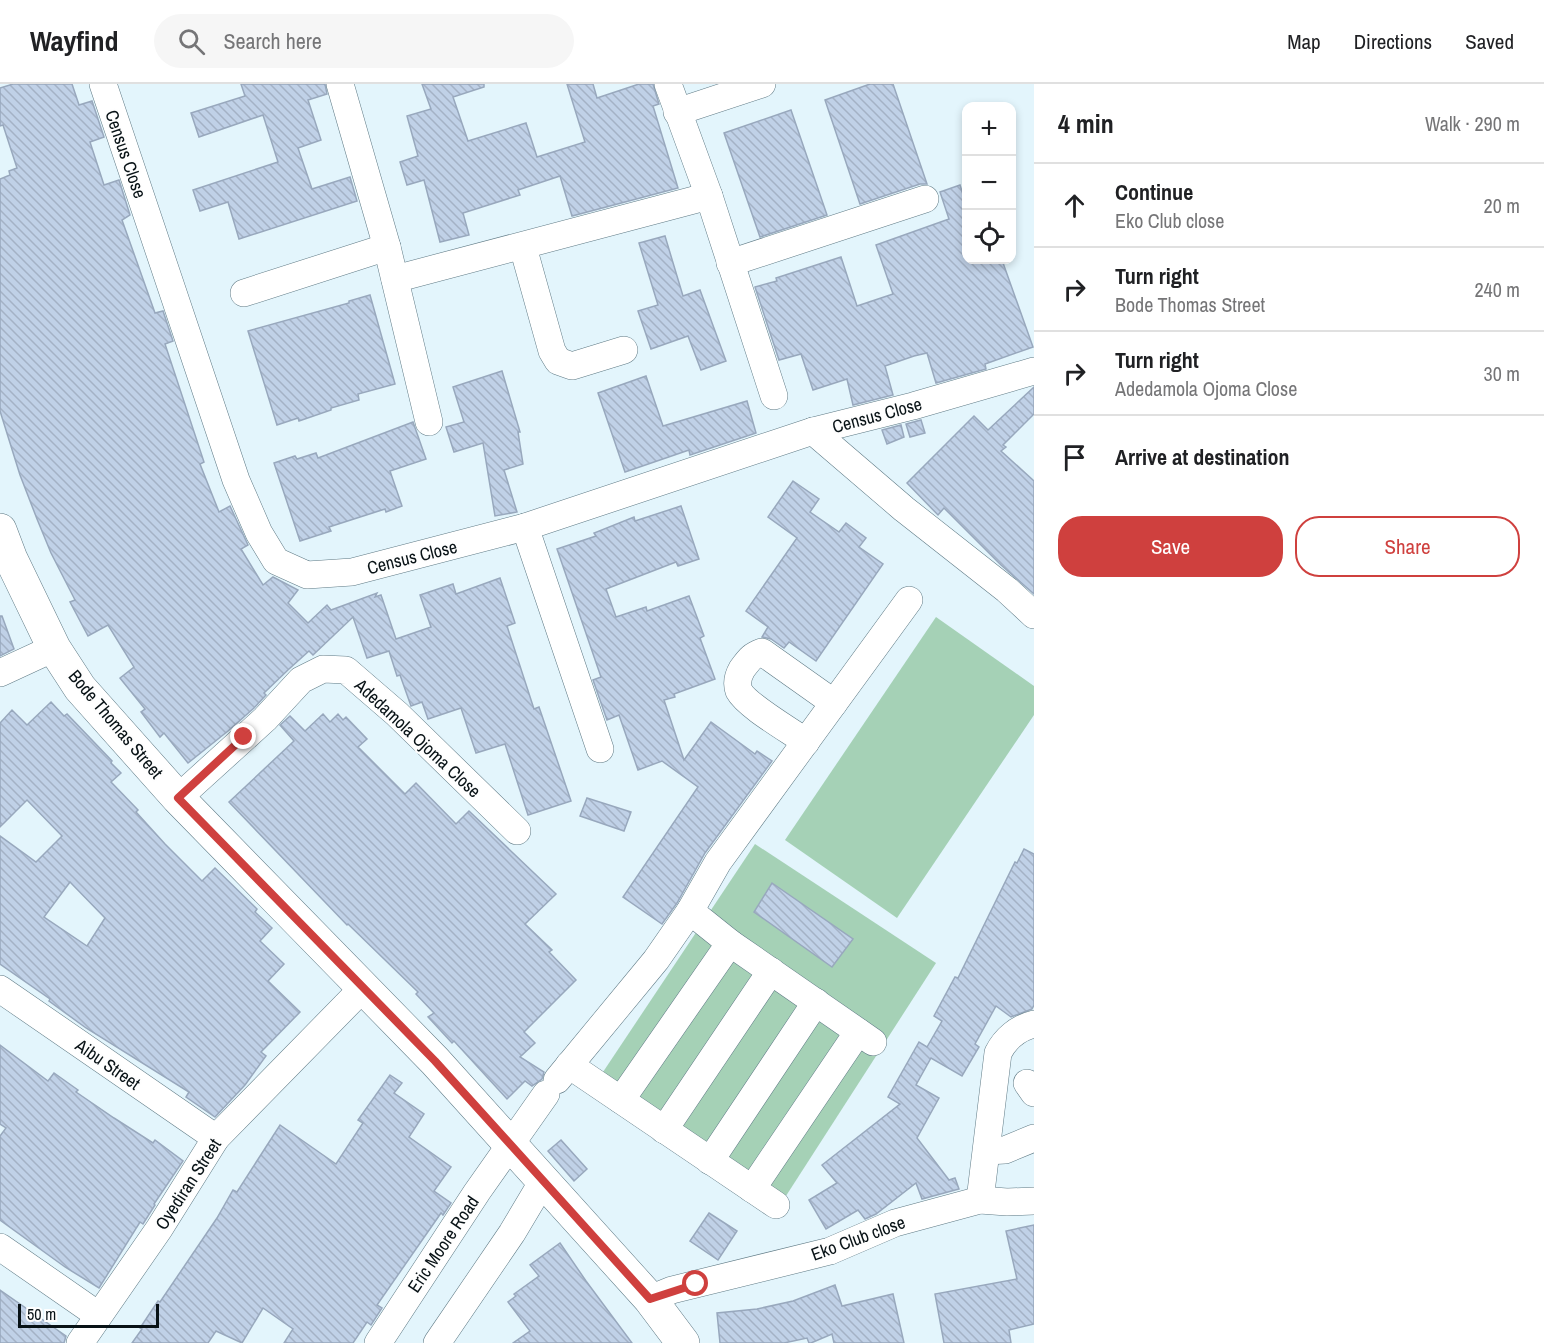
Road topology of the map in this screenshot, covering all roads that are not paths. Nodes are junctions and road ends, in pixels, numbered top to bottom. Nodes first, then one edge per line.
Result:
1 (103, 84) edge
2 (339, 84) edge
3 (668, 84) edge
4 (762, 84) edge
5 (677, 112) junction
6 (709, 196) junction
7 (925, 199) dead end
8 (387, 247) junction
9 (523, 247) junction
10 (730, 263) junction
11 (395, 279) junction
12 (244, 293) dead end
13 (624, 350) dead end
14 (1034, 370) edge
15 (774, 396) dead end
16 (429, 422) dead end
17 (813, 431) junction
18 (525, 527) junction
19 (0, 530) edge
20 (909, 600) dead end
21 (1034, 615) edge
22 (54, 648) junction
23 (0, 673) edge
24 (834, 703) junction
25 (806, 742) junction
26 (600, 749) dead end
27 (178, 798) junction
28 (518, 831) dead end
29 (690, 911) junction
30 (730, 943) junction
31 (771, 971) junction
32 (364, 987) junction
33 (0, 989) edge
34 (816, 1002) junction
35 (1034, 1024) edge
36 (557, 1080) junction
37 (621, 1100) junction
38 (664, 1130) junction
39 (216, 1138) junction
40 (1034, 1138) edge
41 (511, 1146) junction
42 (987, 1151) junction
43 (710, 1161) junction
44 (543, 1181) junction
45 (752, 1190) junction
46 (980, 1200) junction
47 (1034, 1201) edge
48 (776, 1205) dead end
49 (0, 1247) edge
50 (650, 1299) junction
51 (98, 1315) junction
52 (80, 1343) edge
53 (378, 1343) edge
54 (437, 1343) edge
55 (682, 1343) edge

1 - 18 street, Census Close
2 - 8 street
3 - 5 street
4 - 5 street
5 - 6 street
6 - 9 street
6 - 10 street
7 - 10 street
8 - 11 street
8 - 12 street
9 - 11 street
9 - 13 street
10 - 15 street
11 - 16 street
14 - 17 street, Census Close
17 - 18 street, Census Close
17 - 21 street
18 - 26 street
19 - 22 main road, Bode Thomas Street
20 - 24 street, Eric Moore Road
22 - 23 street
22 - 27 main road, Bode Thomas Street
24 - 25 street, Eric Moore Road
24 - 25 street
25 - 29 street, Eric Moore Road
27 - 28 street, Adedamola Ojoma Close
27 - 32 main road, Bode Thomas Street
29 - 30 street
29 - 36 street, Eric Moore Road
30 - 31 street
30 - 37 street
31 - 34 street
31 - 38 street
32 - 39 street, Oyediran Street
32 - 41 main road, Bode Thomas Street
33 - 39 street, Aibu Street
34 - 43 street
34 - 45 street
35 - 42 street
36 - 37 street
36 - 41 street, Eric Moore Road
37 - 38 street
38 - 43 street
39 - 51 street, Oyediran Street
40 - 42 street
41 - 44 main road, Bode Thomas Street
41 - 53 street, Eric Moore Road
42 - 46 street
43 - 45 street
44 - 50 main road, Bode Thomas Street
44 - 54 street
45 - 48 street
46 - 47 street, Eko Club close
46 - 50 street, Eko Club close
49 - 51 street
50 - 55 main road, Bode Thomas Street
51 - 52 street, Oyediran Street

